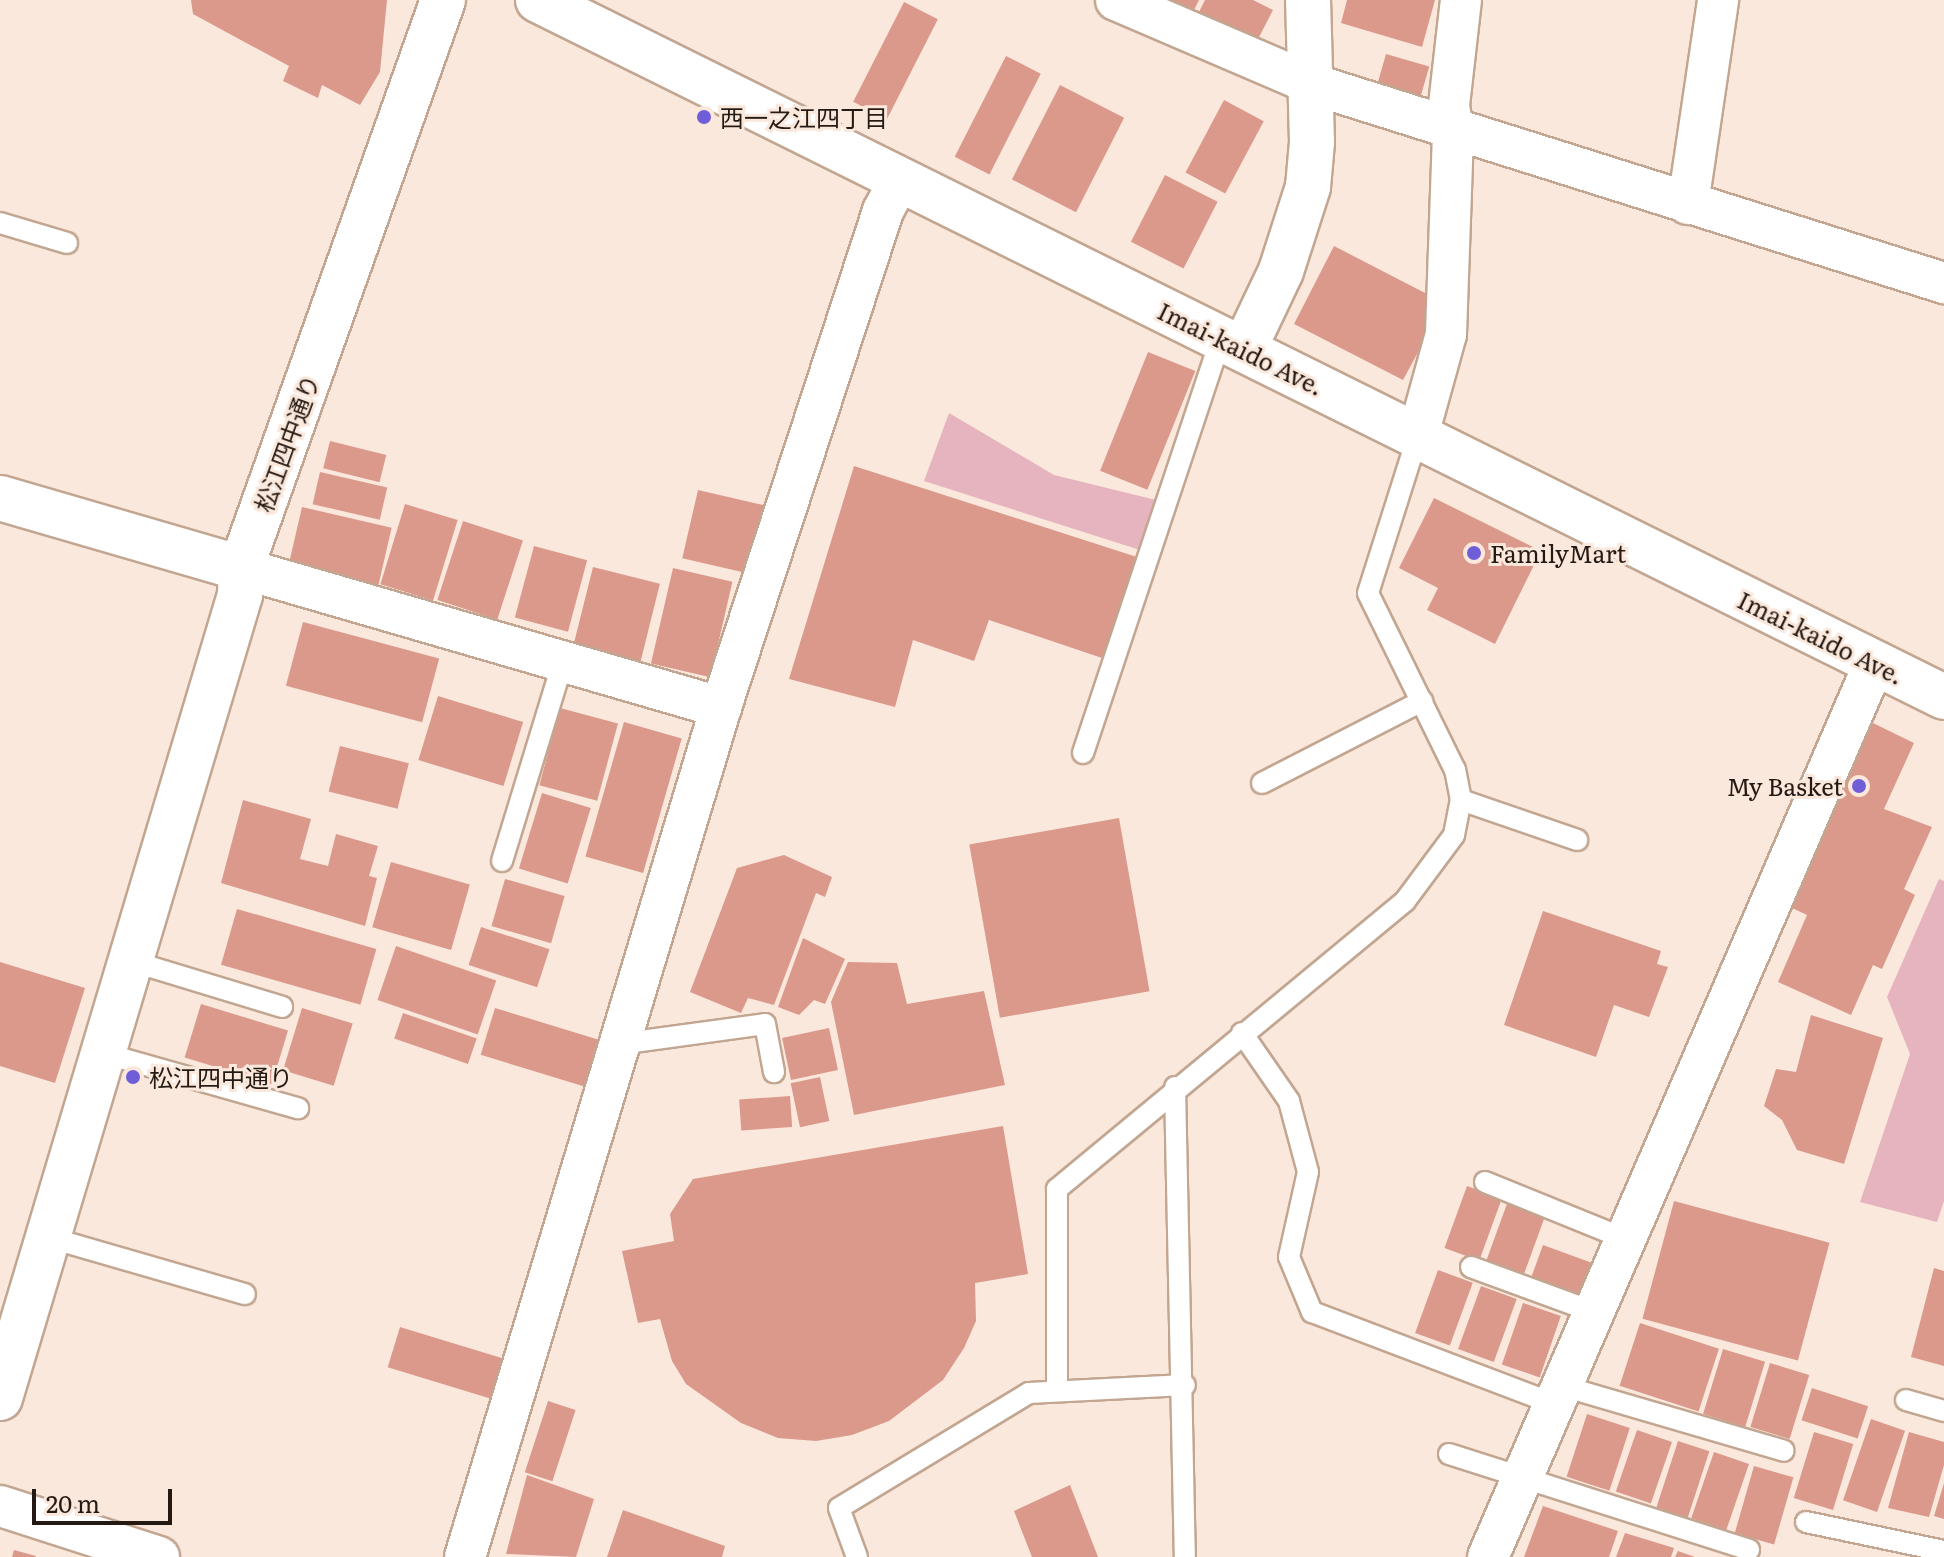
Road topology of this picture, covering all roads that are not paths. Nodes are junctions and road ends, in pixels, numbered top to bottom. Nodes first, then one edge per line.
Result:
1 (443, 0) edge
2 (538, 0) edge
3 (1116, 0) edge
4 (1308, 0) edge
5 (1461, 0) edge
6 (1718, 0) edge
7 (1312, 84) junction
8 (1453, 131) junction
9 (898, 183) junction
10 (1688, 204) junction
11 (0, 223) edge
12 (67, 243) dead end
13 (1944, 283) edge
14 (1233, 344) junction
15 (1418, 435) junction
16 (0, 498) edge
17 (241, 568) junction
18 (563, 661) junction
19 (1874, 664) junction
20 (1944, 697) edge
21 (1422, 701) junction
22 (721, 707) junction
23 (1083, 753) dead end
24 (1262, 783) dead end
25 (1461, 800) junction
26 (1577, 840) dead end
27 (502, 861) dead end
28 (131, 961) junction
29 (282, 1007) dead end
30 (1242, 1033) junction
31 (619, 1044) junction
32 (103, 1053) junction
33 (774, 1072) dead end
34 (1175, 1087) junction
35 (298, 1108) dead end
36 (1485, 1182) dead end
37 (47, 1237) junction
38 (1623, 1238) junction
39 (1471, 1267) dead end
40 (245, 1294) dead end
41 (1591, 1311) junction
42 (1185, 1385) junction
43 (1057, 1391) junction
44 (1555, 1394) junction
45 (0, 1398) edge
46 (1906, 1400) dead end
47 (1944, 1411) edge
48 (1784, 1451) dead end
49 (1449, 1454) dead end
50 (1520, 1480) junction
51 (0, 1506) edge
52 (1806, 1522) dead end
53 (1749, 1550) dead end
54 (1944, 1551) edge
55 (159, 1557) edge
56 (465, 1557) edge
57 (857, 1557) edge
58 (1185, 1557) edge
59 (1488, 1557) edge

1 - 17 street, 松江四中通り
2 - 9 street, Imai-kaido Ave.
3 - 7 street
4 - 7 street
5 - 8 street
6 - 10 street
7 - 8 street
7 - 14 street
8 - 10 street
8 - 15 street
9 - 14 street, Imai-kaido Ave.
9 - 22 street
10 - 13 street
11 - 12 lane
14 - 15 street, Imai-kaido Ave.
14 - 23 lane
15 - 19 street, Imai-kaido Ave.
15 - 21 lane
16 - 17 street
17 - 18 street
17 - 28 street, 松江四中通り
18 - 22 street
18 - 27 lane
19 - 20 street, Imai-kaido Ave.
19 - 38 street
21 - 24 lane
21 - 25 lane
22 - 31 street
25 - 26 lane
25 - 30 lane
28 - 29 lane
28 - 32 street, 松江四中通り
30 - 34 lane
30 - 44 lane
31 - 33 lane
31 - 56 street
32 - 35 lane
32 - 37 street, 松江四中通り
34 - 42 lane
34 - 43 lane
36 - 38 lane
37 - 40 lane
37 - 45 street, 松江四中通り
38 - 41 street
39 - 41 lane
41 - 44 street
42 - 43 lane
42 - 58 lane
43 - 57 lane
44 - 48 lane
44 - 50 street
46 - 47 lane
49 - 50 lane
50 - 53 lane
50 - 59 street
51 - 55 street
52 - 54 lane

